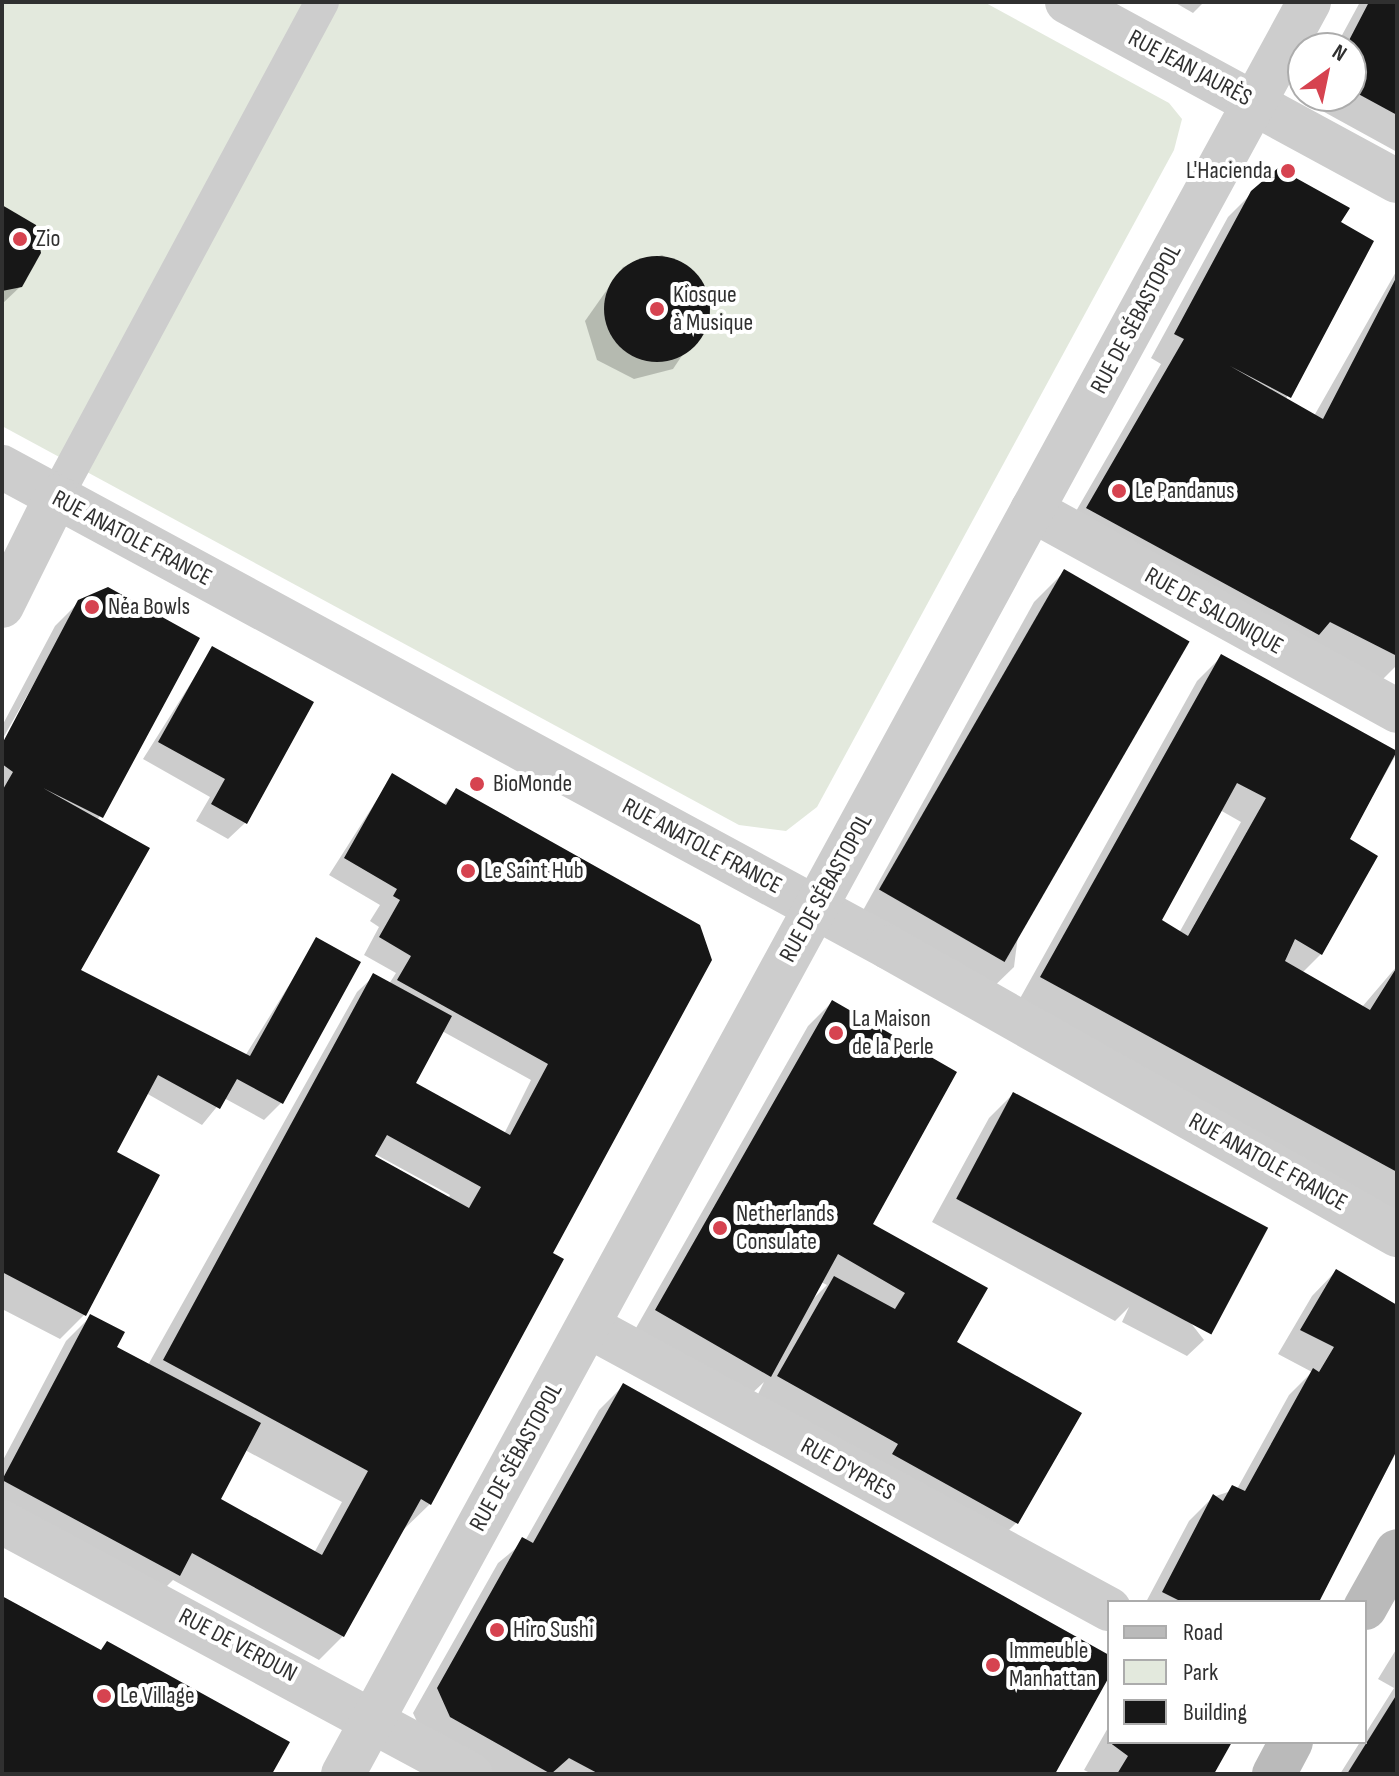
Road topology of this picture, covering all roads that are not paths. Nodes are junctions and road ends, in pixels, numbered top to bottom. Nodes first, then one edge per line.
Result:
1 (322, 2) edge
2 (1067, 2) edge
3 (1309, 2) edge
4 (1253, 103) junction
5 (1397, 181) edge
6 (2, 467) edge
7 (56, 497) junction
8 (1032, 510) junction
9 (2, 606) edge
10 (1397, 711) edge
11 (815, 908) junction
12 (1397, 1235) edge
13 (588, 1326) junction
14 (2, 1522) edge
15 (1397, 1551) edge
16 (1367, 1604) edge
17 (1107, 1608) edge
18 (374, 1717) junction
19 (1290, 1744) edge
20 (343, 1774) edge
21 (470, 1774) edge
22 (1274, 1774) edge

1 - 7 lane
2 - 4 street, RUE JEAN JAURÈS
3 - 4 street, RUE DE SÉBASTOPOL
4 - 5 street, RUE JEAN JAURÈS
4 - 8 street, RUE DE SÉBASTOPOL
6 - 7 street, RUE ANATOLE FRANCE
7 - 9 street
7 - 11 street, RUE ANATOLE FRANCE
8 - 10 street, RUE DE SALONIQUE
8 - 11 street, RUE DE SÉBASTOPOL
11 - 12 street, RUE ANATOLE FRANCE
11 - 13 street, RUE DE SÉBASTOPOL
13 - 17 street, RUE D'YPRES
13 - 18 street, RUE DE SÉBASTOPOL
14 - 18 street, RUE DE VERDUN
15 - 16 street
18 - 20 street, RUE DE SÉBASTOPOL
18 - 21 street, RUE DE VERDUN
19 - 22 street

